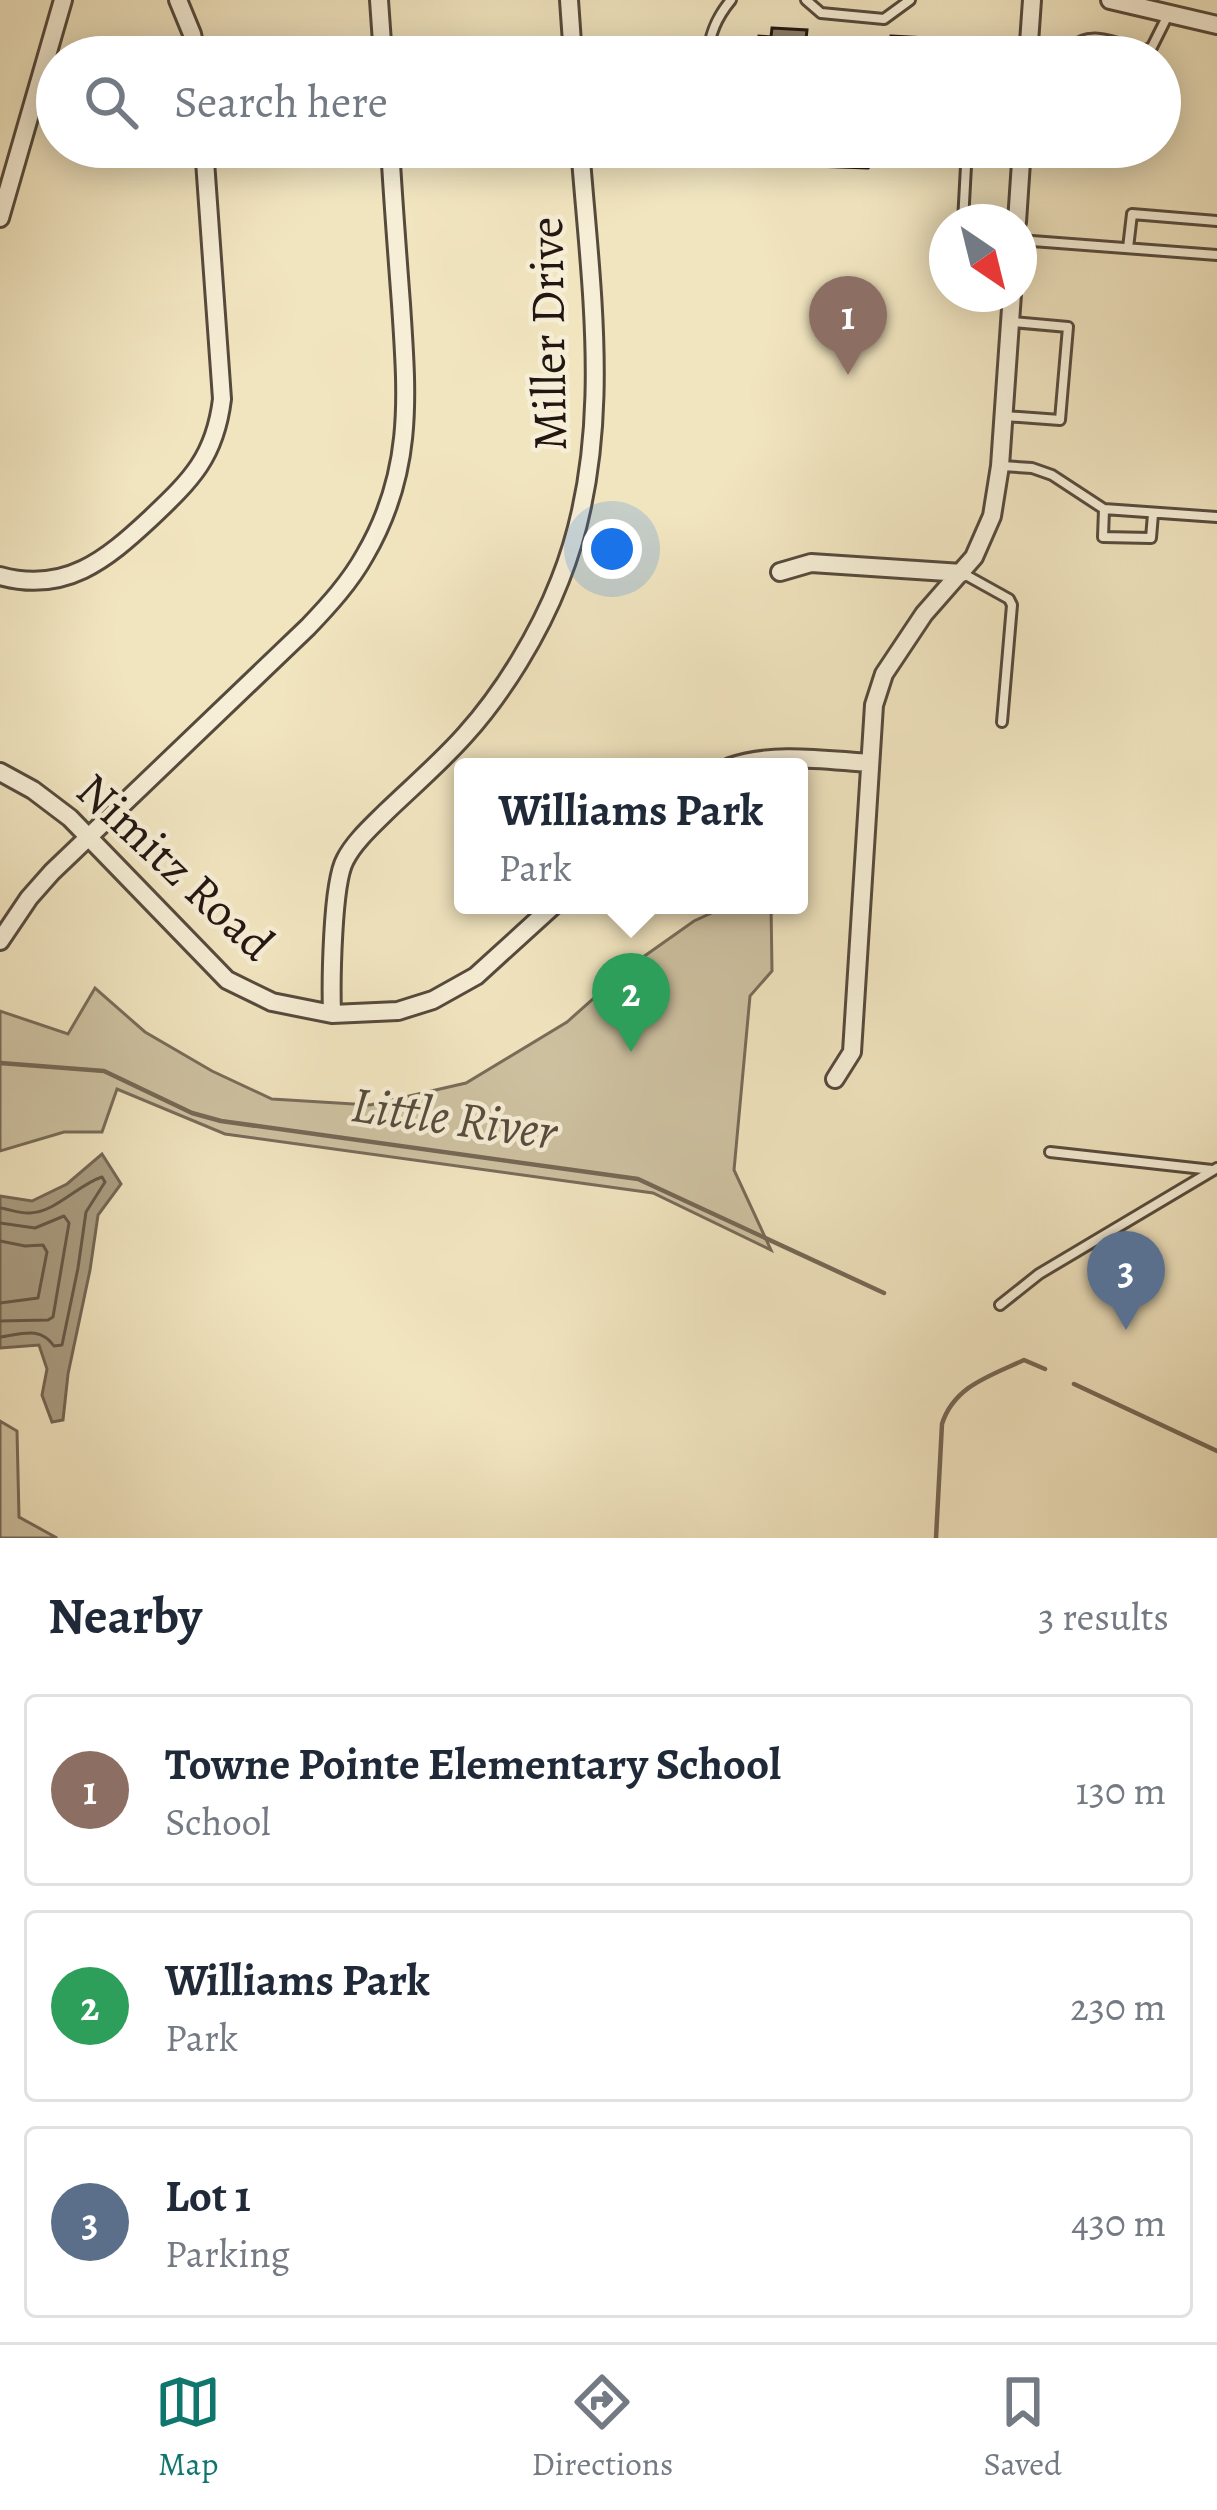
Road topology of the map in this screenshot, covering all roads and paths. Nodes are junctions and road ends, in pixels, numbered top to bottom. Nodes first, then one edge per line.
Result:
1 (63, 0) edge
2 (178, 0) edge
3 (379, 0) edge
4 (568, 0) edge
5 (731, 0) edge
6 (806, 0) edge
7 (910, 0) edge
8 (1032, 0) edge
9 (1117, 1) edge
10 (1168, 14) junction
11 (1217, 25) edge
12 (53, 36) edge
13 (192, 36) edge
14 (382, 36) edge
15 (571, 36) edge
16 (711, 36) edge
17 (1029, 36) edge
18 (1157, 36) edge
19 (36, 93) edge
20 (206, 168) edge
21 (391, 168) edge
22 (582, 168) edge
23 (966, 168) edge
24 (1021, 168) edge
25 (964, 204) edge
26 (1018, 204) edge
27 (0, 218) edge
28 (1217, 221) edge
29 (1037, 241) edge
30 (1128, 248) junction
31 (1217, 255) edge
32 (1011, 312) edge
33 (1010, 322) junction
34 (1004, 416) junction
35 (1000, 466) junction
36 (1103, 509) junction
37 (1154, 514) junction
38 (1217, 518) edge
39 (780, 572) dead end
40 (962, 573) junction
41 (0, 576) edge
42 (1002, 722) dead end
43 (808, 759) edge
44 (870, 763) junction
45 (0, 772) edge
46 (89, 836) junction
47 (544, 914) edge
48 (0, 941) edge
49 (332, 1014) junction
50 (835, 1079) dead end
51 (1050, 1152) dead end
52 (1215, 1169) edge
53 (1000, 1305) dead end

1 - 12 street
2 - 13 street
3 - 14 street
4 - 15 street
5 - 16 lane
6 - 7 lane
8 - 17 street
9 - 10 street
10 - 11 street
10 - 18 lane
19 - 27 street
20 - 41 street
21 - 46 street
22 - 49 street, Miller Drive
23 - 25 lane
24 - 26 street
28 - 30 lane
29 - 30 lane
30 - 31 lane
32 - 33 street
33 - 34 street
33 - 34 lane
34 - 35 street
35 - 36 lane
35 - 40 street
36 - 37 lane
36 - 37 lane
37 - 38 lane
39 - 40 street
40 - 42 lane
40 - 44 street
43 - 44 street
44 - 50 street
45 - 46 street, Nimitz Road
46 - 48 street
46 - 49 street, Nimitz Road
47 - 49 street, Nimitz Road
51 - 52 lane
52 - 53 lane

